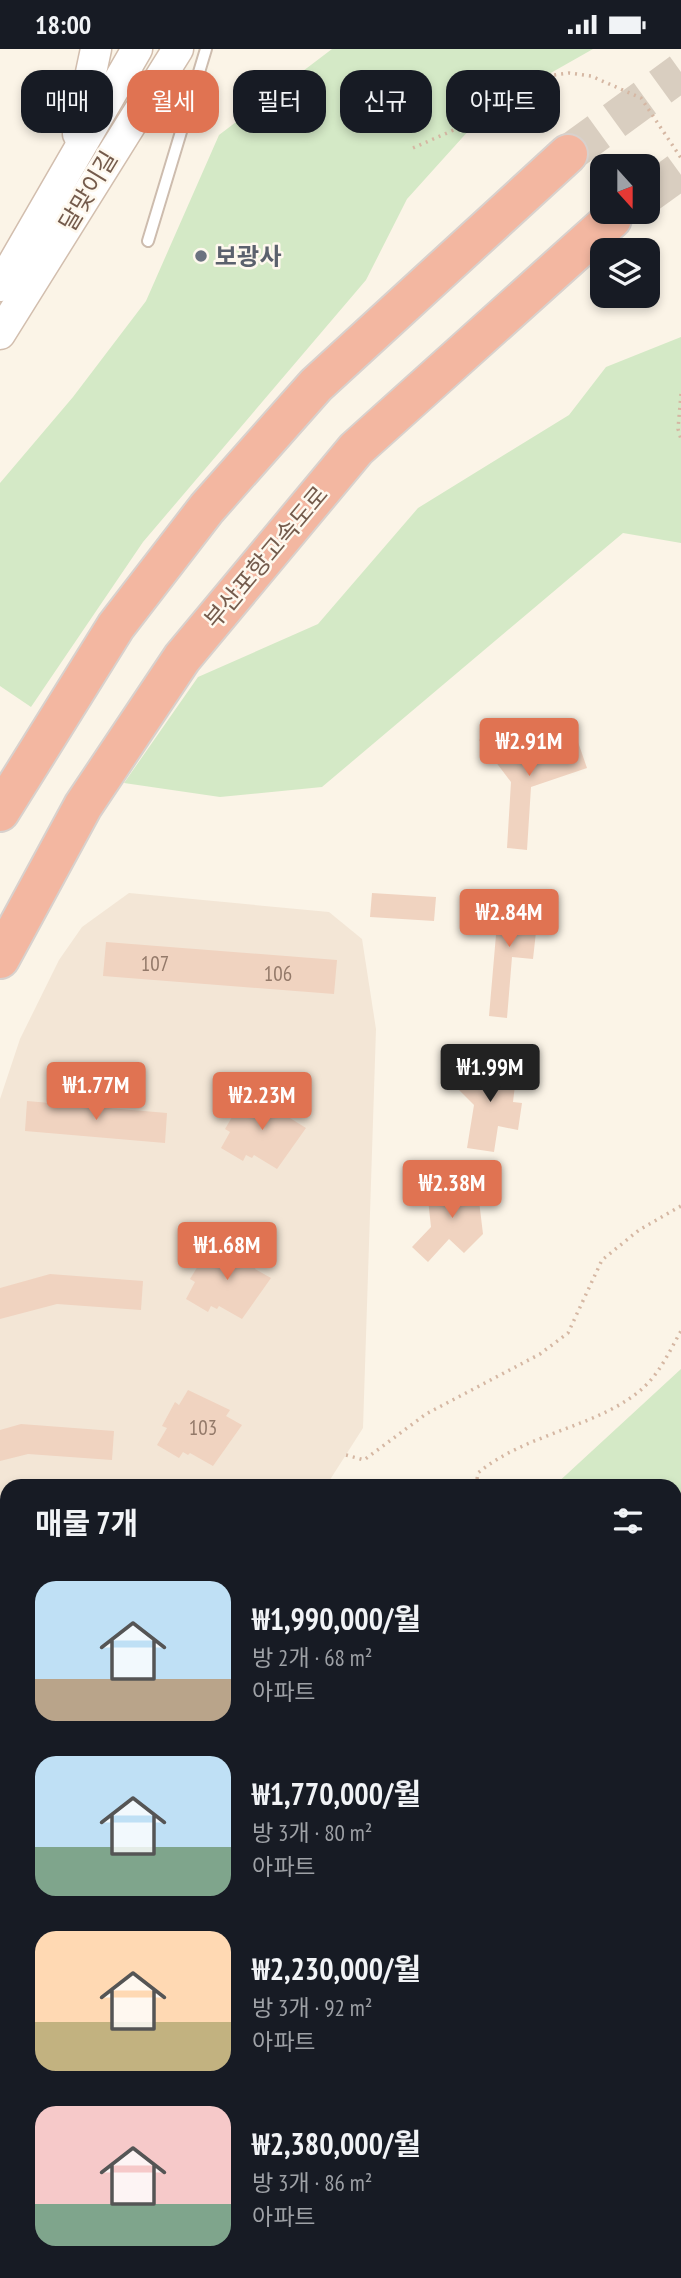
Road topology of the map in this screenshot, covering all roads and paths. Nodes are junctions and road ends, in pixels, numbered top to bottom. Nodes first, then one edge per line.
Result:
1 (96, 49) edge
2 (137, 49) edge
3 (178, 49) edge
4 (206, 49) edge
5 (413, 148) dead end
6 (568, 155) tunnel mouth
7 (681, 158) edge
8 (72, 162) junction
9 (606, 224) edge
10 (148, 241) dead end
11 (5, 270) edge
12 (0, 334) edge
13 (681, 394) edge
14 (681, 439) edge
15 (0, 812) edge
16 (0, 959) edge
17 (681, 1206) edge
18 (681, 1331) edge
19 (346, 1455) dead end
20 (477, 1479) edge

1 - 8 main road, 달맞이길
2 - 8 main road
3 - 12 main road, 달맞이길
4 - 10 lane
5 - 7 path
6 - 15 highway
8 - 11 main road
9 - 16 highway, 부산포항고속도로
13 - 14 path
17 - 19 path
18 - 20 path

